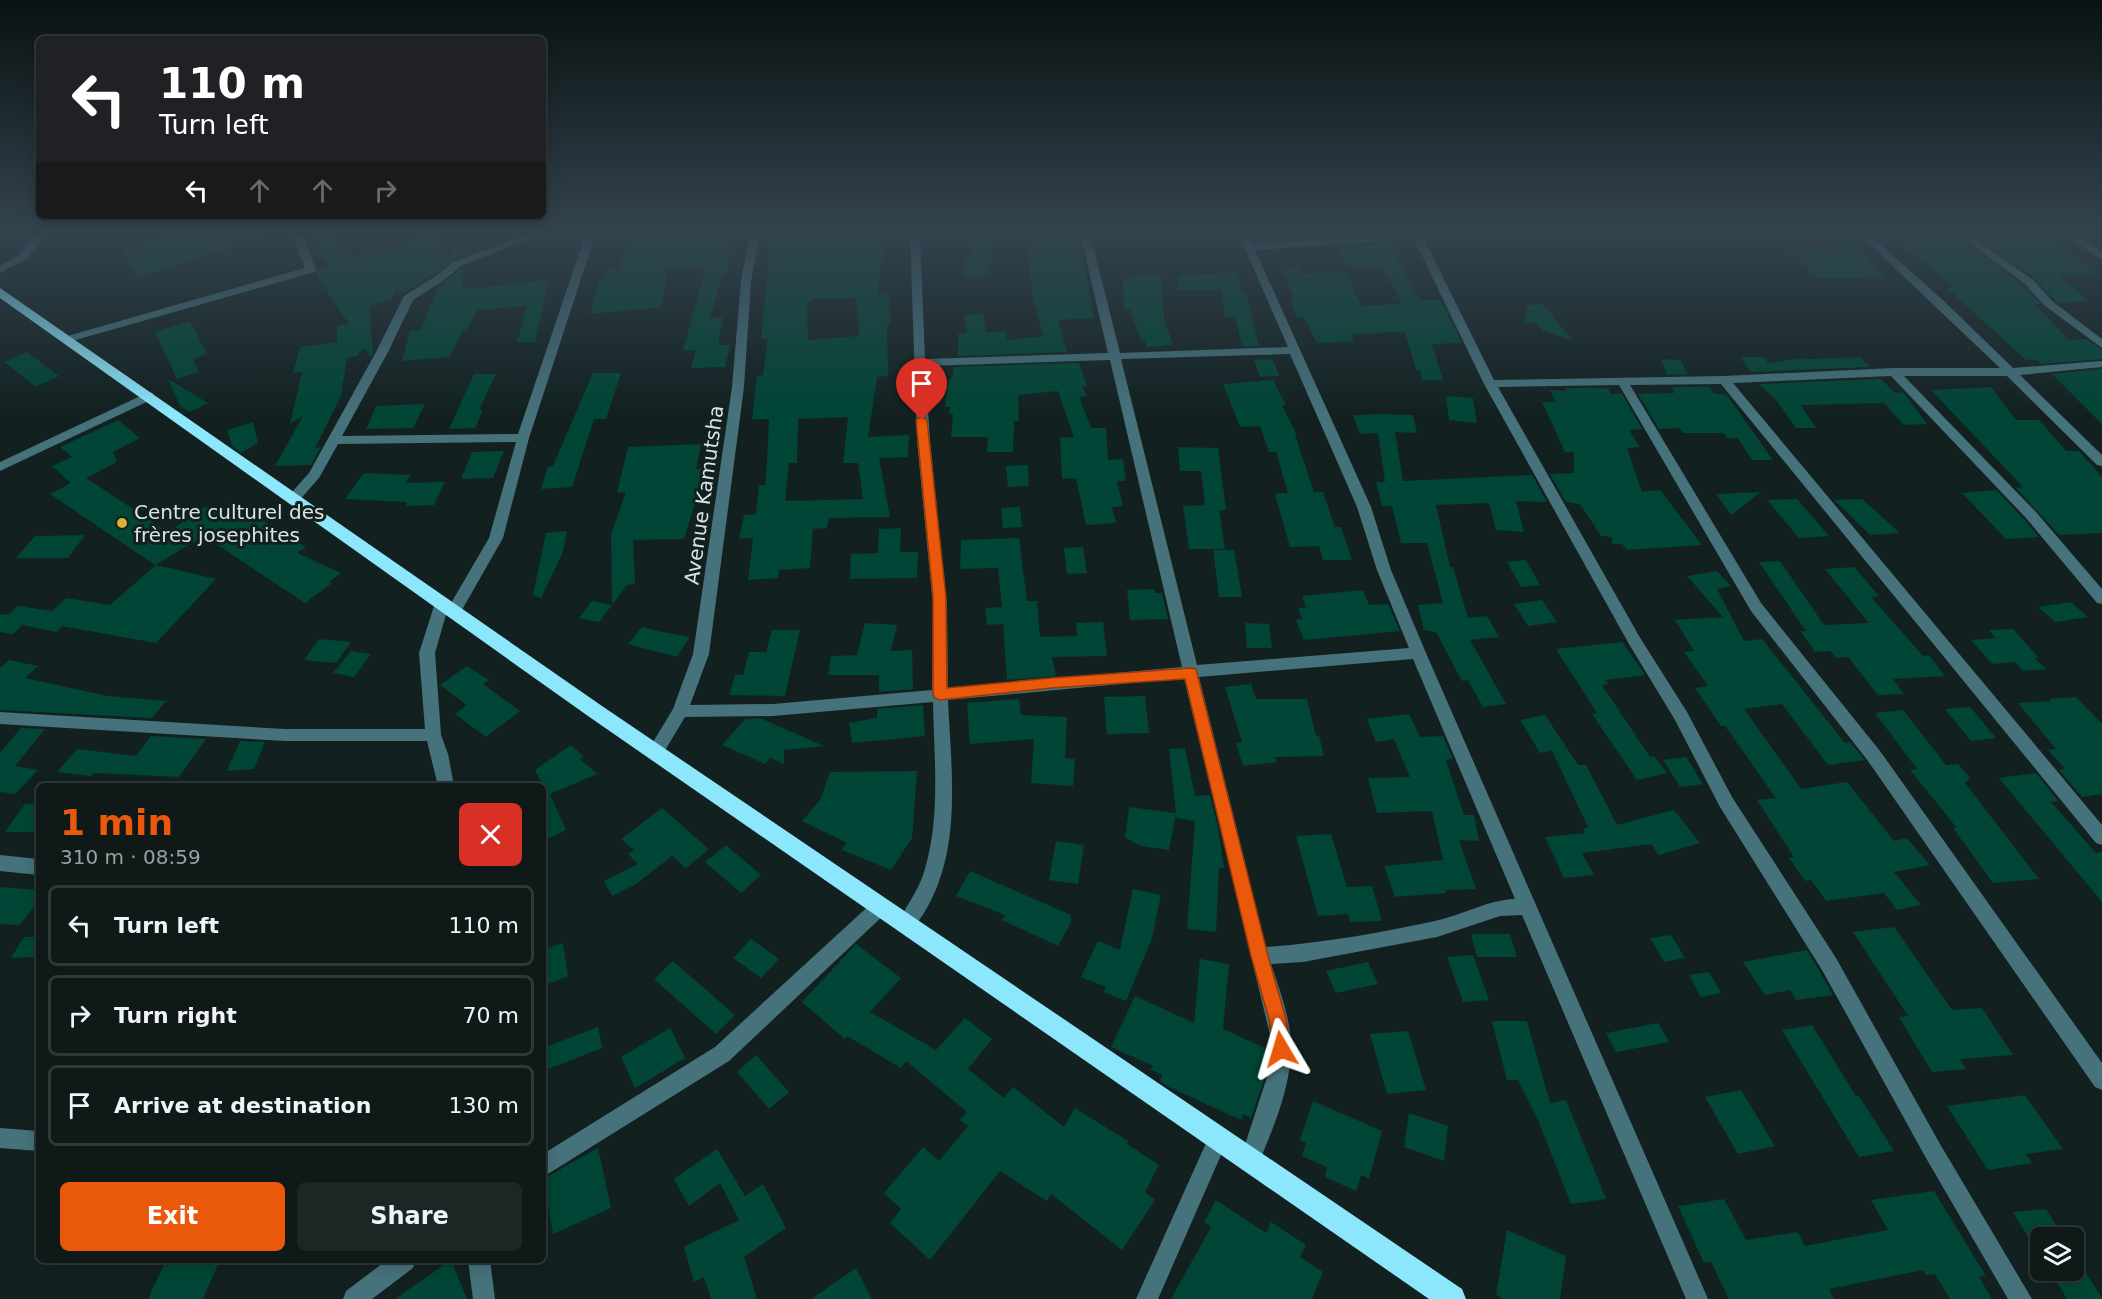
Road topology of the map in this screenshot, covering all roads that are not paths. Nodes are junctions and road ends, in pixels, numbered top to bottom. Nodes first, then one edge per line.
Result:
1 (2, 294) edge
2 (228, 294) edge
3 (415, 294) edge
4 (571, 294) edge
5 (745, 294) edge
6 (917, 294) edge
7 (1100, 294) edge
8 (1269, 294) edge
9 (1446, 294) edge
10 (1928, 294) edge
11 (2040, 294) edge
12 (68, 339) junction
13 (2100, 342) edge
14 (1293, 350) junction
15 (1115, 356) junction
16 (920, 363) junction
17 (2102, 364) edge
18 (1894, 372) junction
19 (2010, 372) junction
20 (1724, 380) junction
21 (1622, 381) junction
22 (1490, 384) junction
23 (149, 396) junction
24 (523, 438) junction
25 (334, 440) junction
26 (2102, 462) edge
27 (0, 467) edge
28 (292, 500) junction
29 (2102, 599) edge
30 (448, 607) junction
31 (1418, 653) junction
32 (1191, 673) junction
33 (940, 694) junction
34 (680, 711) junction
35 (0, 718) edge
36 (433, 735) junction
37 (655, 752) junction
38 (445, 783) edge
39 (2102, 838) edge
40 (0, 863) edge
41 (36, 867) edge
42 (880, 907) junction
43 (1526, 907) junction
44 (906, 925) junction
45 (1259, 956) junction
46 (2102, 1080) edge
47 (0, 1138) edge
48 (1218, 1139) junction
49 (36, 1141) edge
50 (1250, 1160) junction
51 (546, 1164) edge
52 (401, 1263) edge
53 (479, 1263) edge
54 (354, 1299) edge
55 (484, 1299) edge
56 (1147, 1299) edge
57 (1452, 1299) edge
58 (1697, 1299) edge
59 (2021, 1299) edge

1 - 12 highway
2 - 12 street
3 - 25 street
4 - 24 street
5 - 34 street, Avenue Kamutsha
6 - 16 street
7 - 15 street
8 - 14 street
9 - 22 street
10 - 19 street
11 - 13 street
12 - 23 highway
14 - 15 street
14 - 31 street
15 - 16 street
15 - 32 street
16 - 33 street
17 - 19 street
18 - 19 street
18 - 20 street
18 - 29 street
19 - 26 street
20 - 21 street
20 - 39 street
21 - 22 street
21 - 46 street
22 - 59 street
23 - 27 street
23 - 28 highway
24 - 25 street
24 - 30 street
25 - 28 street
28 - 30 highway
30 - 36 street
30 - 37 highway
31 - 32 street
31 - 43 street
32 - 33 street
32 - 45 street
33 - 34 street
33 - 44 street
34 - 37 street, Avenue Kamutsha
35 - 36 street
36 - 38 street
37 - 42 highway
40 - 41 street
42 - 44 highway
42 - 51 street
43 - 45 street
43 - 58 street
44 - 48 highway
45 - 50 street
47 - 49 street
48 - 50 highway
48 - 56 street
50 - 57 highway
52 - 54 street
53 - 55 street

